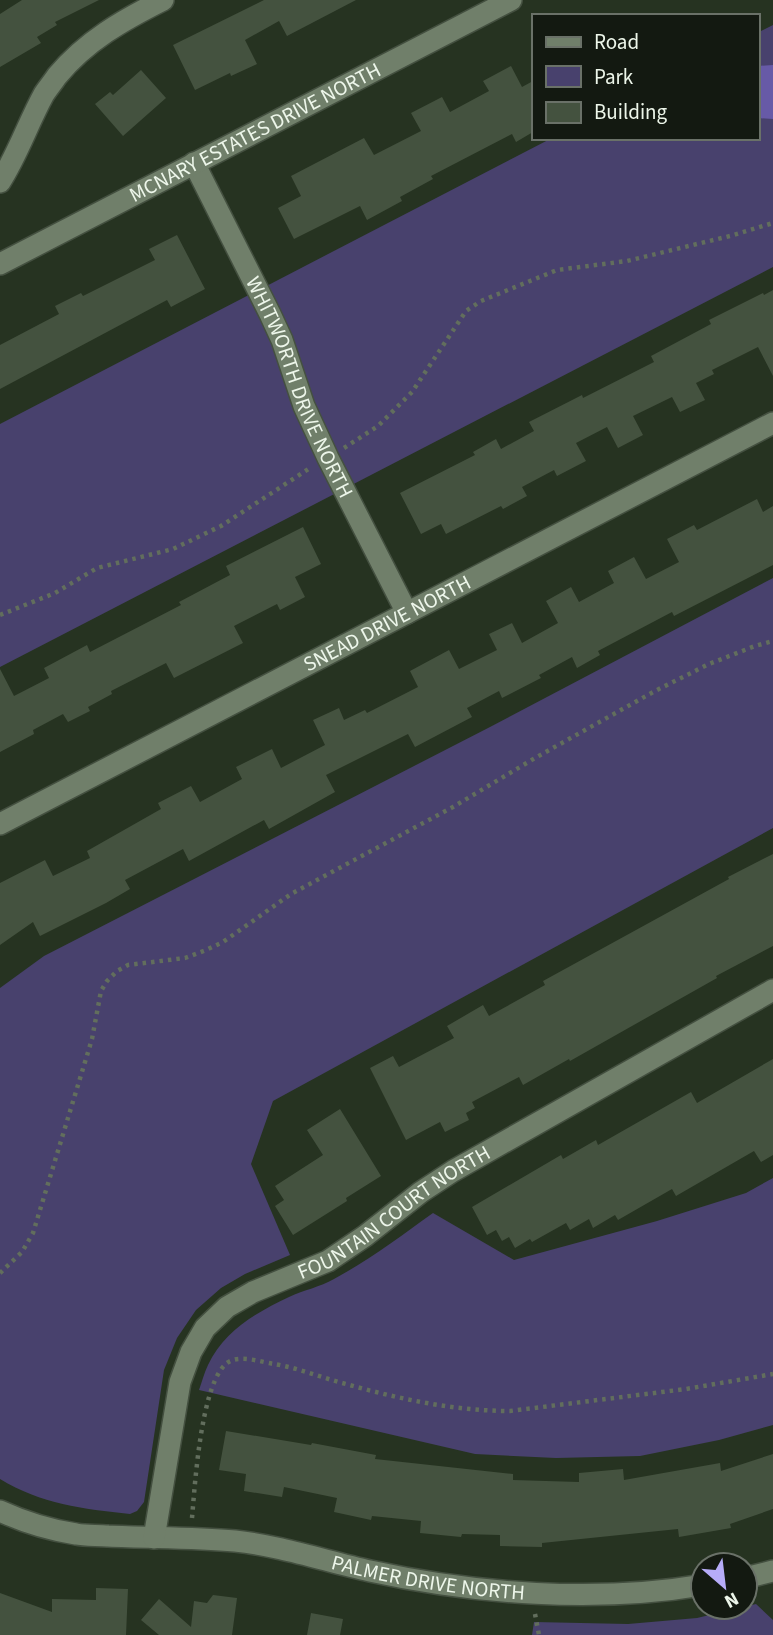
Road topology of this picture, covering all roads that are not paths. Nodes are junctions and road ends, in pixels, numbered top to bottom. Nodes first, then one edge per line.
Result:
1 (163, 0) edge
2 (511, 0) edge
3 (194, 163) junction
4 (0, 182) edge
5 (0, 264) edge
6 (773, 423) edge
7 (407, 612) junction
8 (0, 824) edge
9 (773, 990) edge
10 (0, 1511) edge
11 (154, 1538) junction
12 (689, 1588) edge

1 - 4 street
2 - 3 street, MCNARY ESTATES DRIVE NORTH
3 - 5 street, MCNARY ESTATES DRIVE NORTH
3 - 7 street, WHITWORTH DRIVE NORTH
6 - 7 street, SNEAD DRIVE NORTH
7 - 8 street, SNEAD DRIVE NORTH
9 - 11 street, FOUNTAIN COURT NORTH
10 - 11 street
11 - 12 street, PALMER DRIVE NORTH

